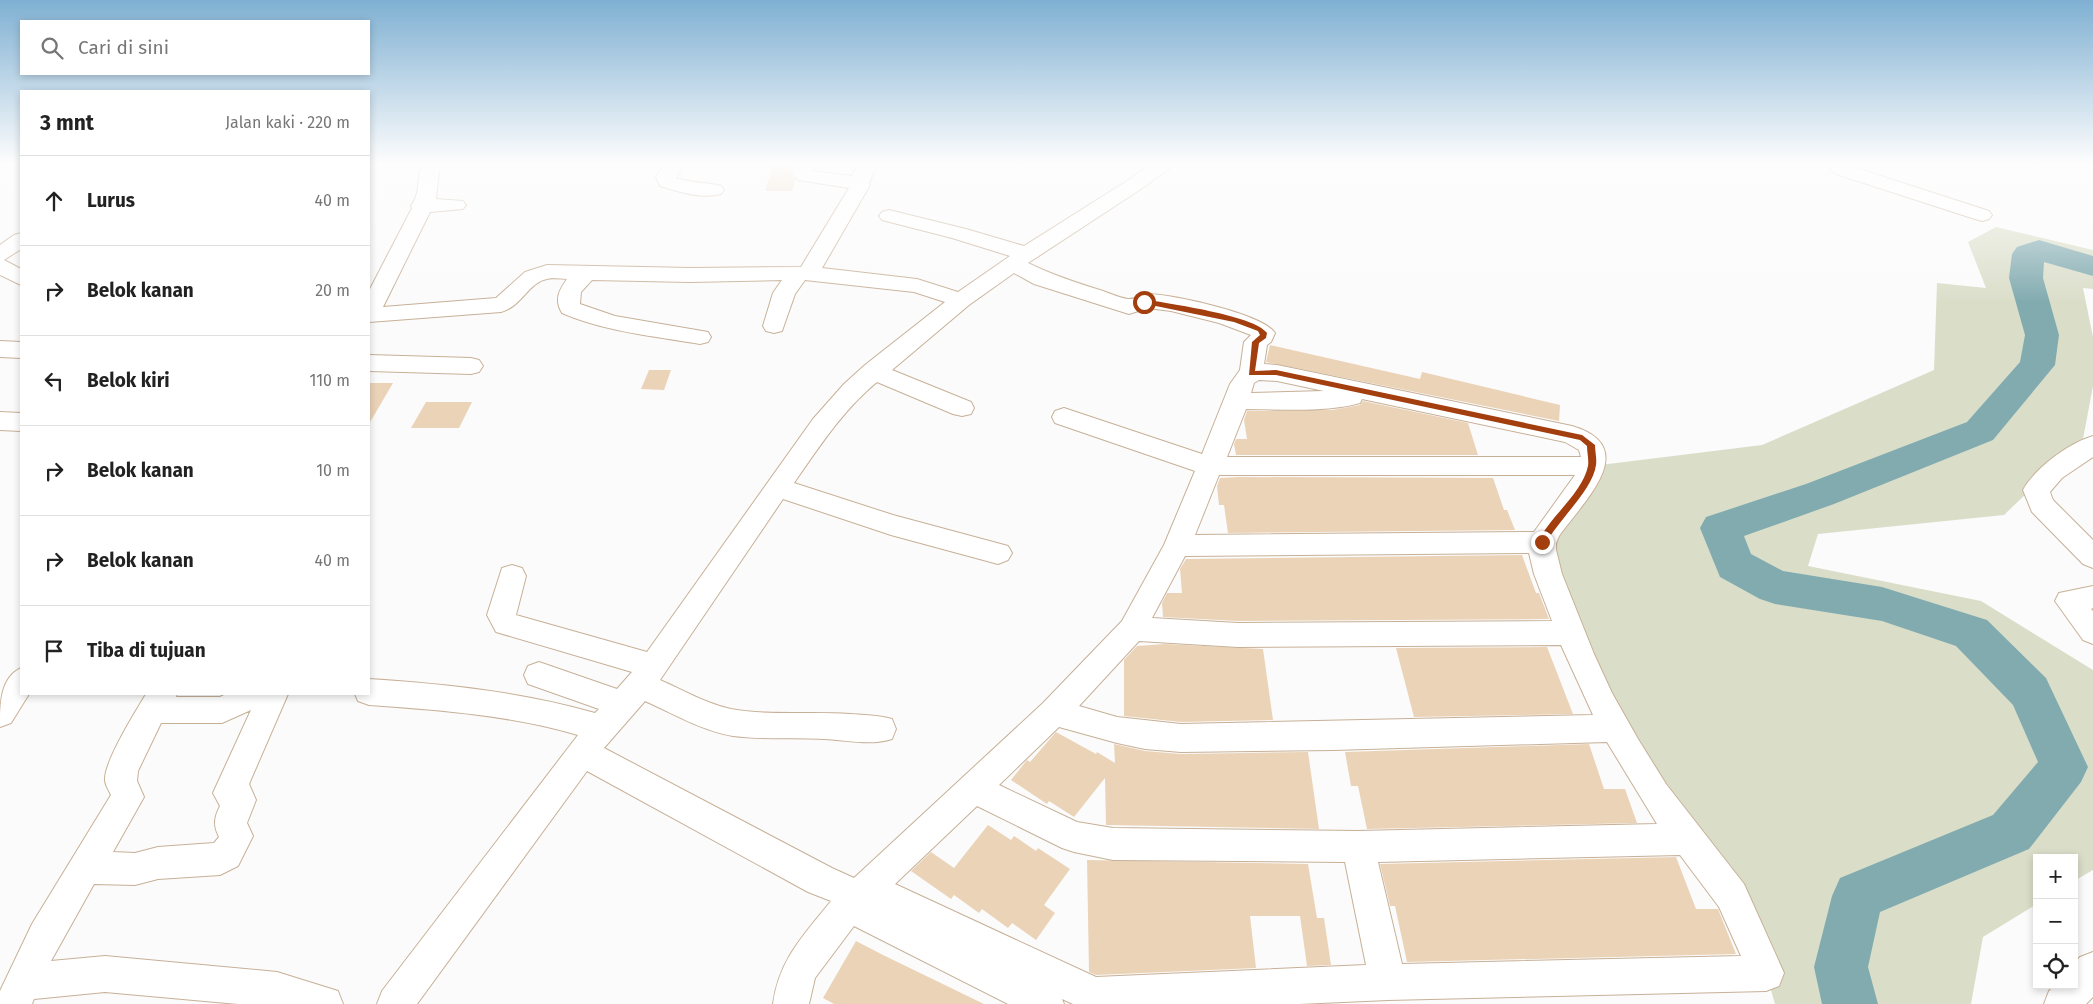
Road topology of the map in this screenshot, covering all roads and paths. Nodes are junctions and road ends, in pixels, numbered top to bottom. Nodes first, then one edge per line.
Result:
1 (420, 209) edge
2 (846, 209) edge
3 (1097, 209) edge
4 (1963, 209) edge
5 (1982, 215) dead end
6 (889, 216) dead end
7 (20, 240) edge
8 (0, 255) edge
9 (1019, 259) junction
10 (0, 266) edge
11 (587, 272) junction
12 (804, 273) junction
13 (20, 277) edge
14 (961, 300) junction
15 (370, 311) edge
16 (370, 313) edge
17 (774, 326) dead end
18 (700, 336) dead end
19 (0, 348) edge
20 (20, 350) edge
21 (370, 363) edge
22 (471, 366) dead end
23 (872, 371) junction
24 (1251, 374) junction
25 (1376, 394) junction
26 (1237, 401) junction
27 (962, 408) dead end
28 (1064, 417) dead end
29 (0, 421) edge
30 (20, 422) edge
31 (2093, 444) edge
32 (1210, 466) junction
33 (1592, 466) junction
34 (777, 487) junction
35 (1542, 542) junction
36 (1177, 546) junction
37 (998, 553) dead end
38 (2093, 557) edge
39 (512, 576) dead end
40 (2093, 596) edge
41 (1132, 630) junction
42 (2093, 632) edge
43 (1570, 633) junction
44 (539, 675) dead end
45 (20, 683) edge
46 (639, 685) junction
47 (370, 692) edge
48 (253, 695) edge
49 (273, 695) edge
50 (158, 702) edge
51 (1054, 712) junction
52 (0, 714) edge
53 (1614, 728) junction
54 (881, 729) dead end
55 (592, 741) junction
56 (974, 788) junction
57 (1688, 839) junction
58 (1358, 847) junction
59 (86, 868) junction
60 (858, 896) junction
61 (2093, 970) edge
62 (1388, 982) junction
63 (18, 994) edge
64 (1259, 996) edge
65 (1105, 1000) edge
66 (324, 1004) edge
67 (395, 1004) edge
68 (791, 1004) edge
69 (1046, 1004) edge
70 (2062, 1004) edge

1 - 15 street
2 - 12 street
3 - 9 street
4 - 5 street
6 - 9 street
7 - 8 street
9 - 14 street
9 - 24 street
10 - 13 street
11 - 12 street
11 - 16 street
11 - 18 street
12 - 14 street
12 - 17 street
14 - 23 street
19 - 20 street
21 - 22 street
23 - 27 street
23 - 34 street
24 - 25 street
24 - 26 street
25 - 26 street
25 - 33 street
26 - 32 street
28 - 32 street
29 - 30 street
31 - 38 street
32 - 33 street
32 - 36 street
33 - 35 street
34 - 37 street
34 - 46 street
35 - 36 street
35 - 43 street
36 - 41 street
39 - 46 street
40 - 42 street
41 - 43 street
41 - 51 street
43 - 53 street
44 - 46 street
45 - 52 street
46 - 54 street
46 - 55 street
47 - 55 street
48 - 50 street
49 - 59 street
50 - 59 street
51 - 53 street
51 - 56 street
53 - 57 street
55 - 60 street
55 - 67 street
56 - 58 street
56 - 60 street
57 - 58 street
57 - 62 street
58 - 62 street
59 - 63 street
60 - 65 street
60 - 68 street
60 - 69 street
61 - 70 street
62 - 64 street
63 - 66 street
64 - 65 street

